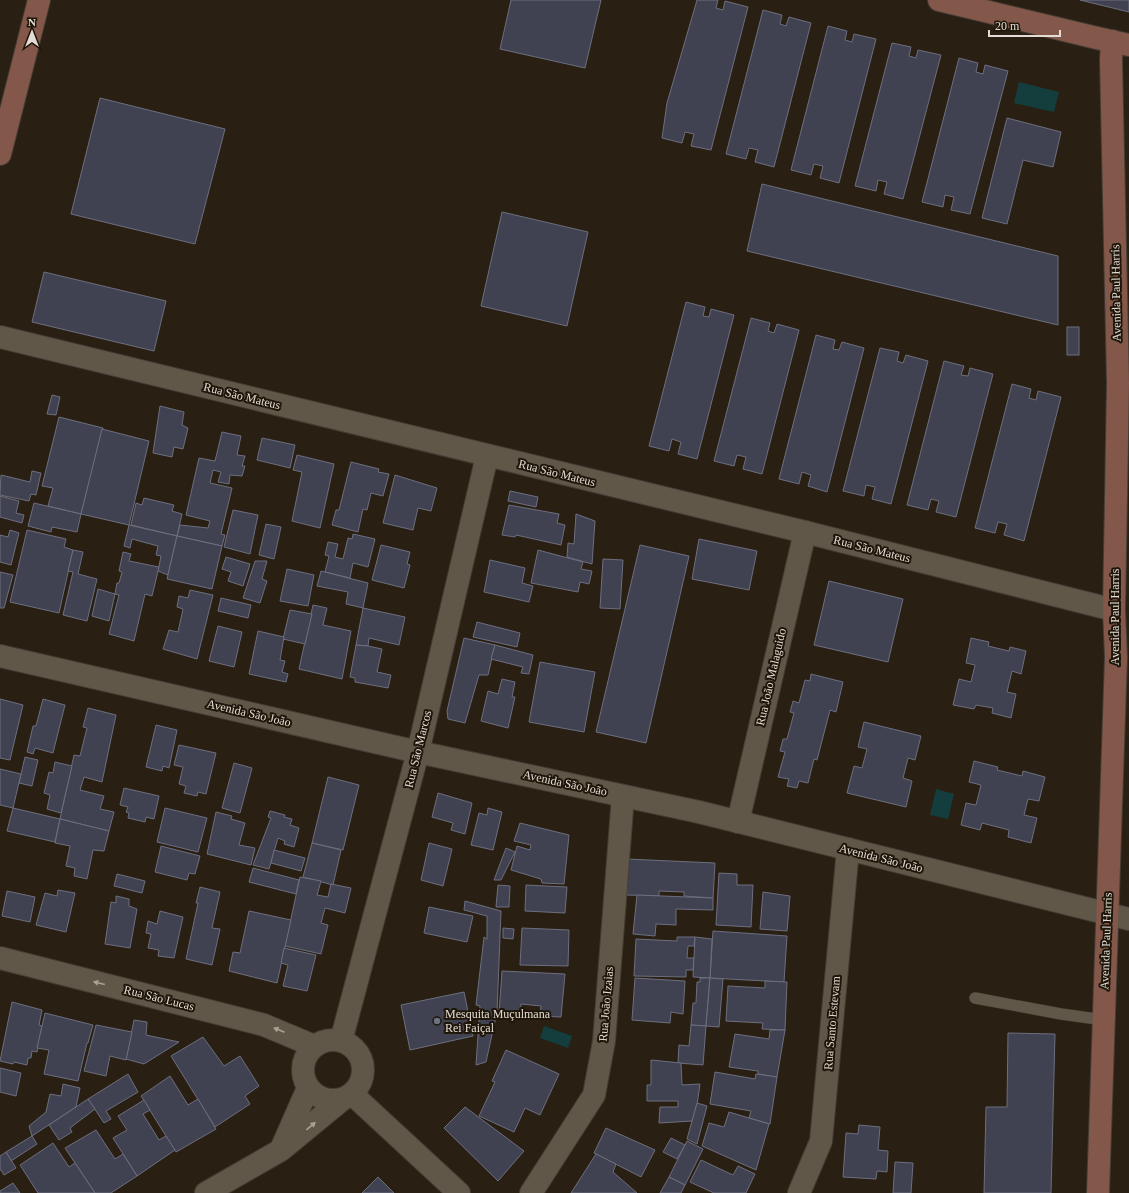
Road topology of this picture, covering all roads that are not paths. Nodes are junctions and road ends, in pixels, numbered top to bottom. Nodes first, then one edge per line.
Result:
1 (39, 0) edge
2 (939, 0) edge
3 (1121, 43) edge
4 (0, 154) edge
5 (0, 337) edge
6 (1123, 384) edge
7 (486, 456) junction
8 (804, 532) junction
9 (1114, 610) junction
10 (0, 656) edge
11 (1122, 659) edge
12 (418, 752) junction
13 (623, 796) junction
14 (738, 822) junction
15 (848, 849) junction
16 (1107, 914) junction
17 (1129, 919) edge
18 (0, 958) edge
19 (975, 998) dead end
20 (1104, 1020) junction
21 (341, 1041) junction
22 (314, 1046) junction
23 (308, 1088) junction
24 (348, 1097) junction
25 (281, 1150) junction
26 (206, 1193) edge
27 (459, 1193) edge
28 (532, 1193) edge
29 (799, 1193) edge
30 (1098, 1193) edge

1 - 4 street
2 - 3 street
3 - 6 street, Avenida Paul Harris
5 - 7 street, Rua São Mateus
6 - 9 street, Avenida Paul Harris
7 - 8 street, Rua São Mateus
7 - 12 street, Rua São Marcos
8 - 9 street, Rua São Mateus
8 - 14 street, Rua João Malaguido
9 - 11 street, Avenida Paul Harris
10 - 12 street, Avenida São João
11 - 16 street, Avenida Paul Harris
12 - 13 street, Avenida São João
12 - 21 street, Rua São Marcos
13 - 14 street, Avenida São João
13 - 28 street, Rua João Izaias
14 - 15 street, Avenida São João
15 - 16 street, Avenida São João
15 - 29 street, Rua Santo Estevam
16 - 17 street, Avenida São João
16 - 20 street, Avenida Paul Harris
22 -> 18 street, Rua São Lucas
19 - 20 lane
20 - 30 street, Avenida Paul Harris
21 - 22 street
21 - 24 street
22 - 23 street
23 - 24 street
23 - 25 street
25 -> 24 street
24 - 27 street
25 - 26 street

